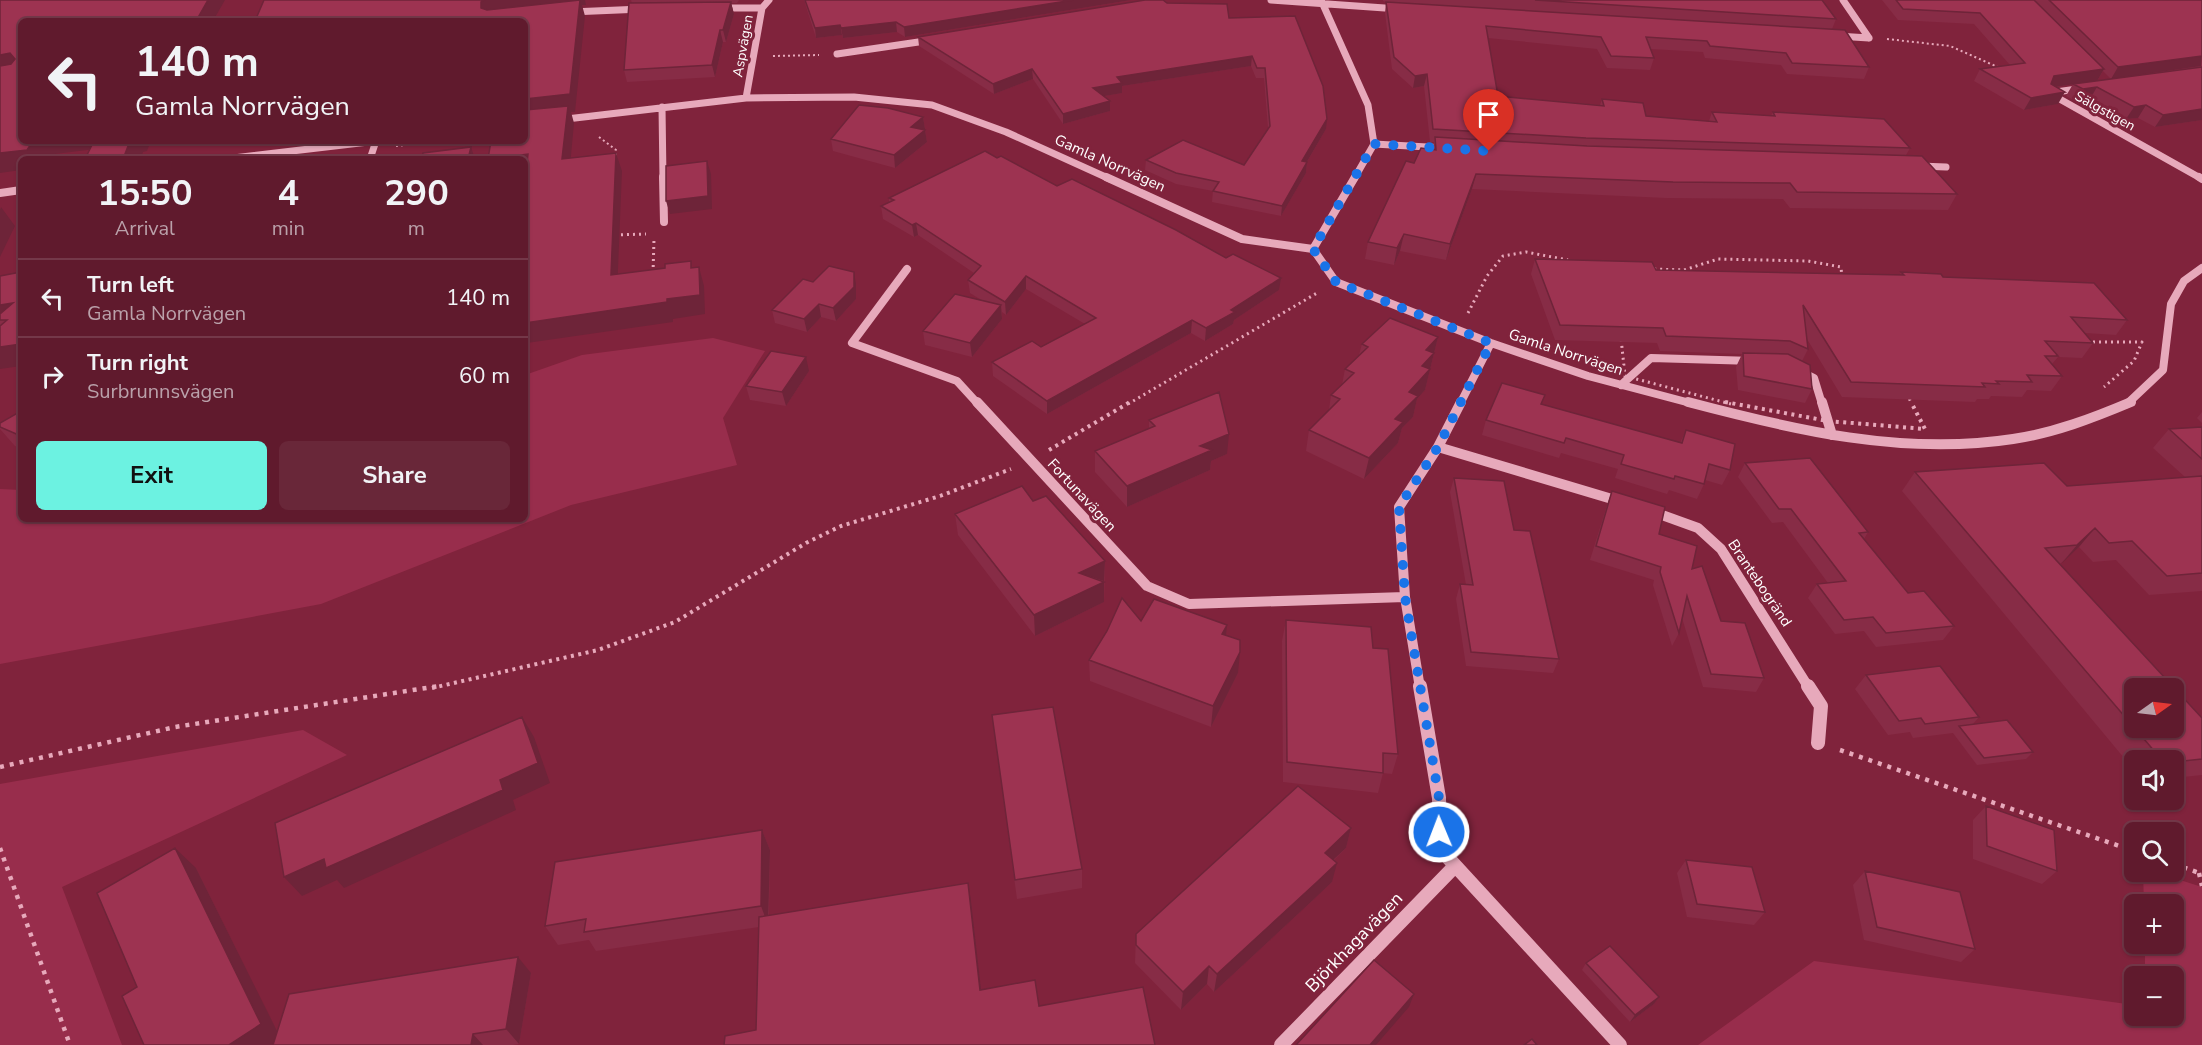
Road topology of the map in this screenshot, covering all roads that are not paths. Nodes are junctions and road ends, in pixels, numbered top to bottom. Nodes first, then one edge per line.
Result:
1 (769, 0) edge
2 (1270, 0) edge
3 (1843, 0) edge
4 (1322, 2) edge
5 (704, 8) edge
6 (762, 8) junction
7 (646, 9) edge
8 (1406, 9) edge
9 (566, 12) edge
10 (1833, 35) edge
11 (939, 38) edge
12 (837, 54) road end
13 (2096, 86) edge
14 (746, 98) junction
15 (662, 107) junction
16 (548, 121) edge
17 (351, 144) edge
18 (1374, 144) junction
19 (1455, 148) edge
20 (250, 156) edge
21 (1912, 166) edge
22 (1946, 167) dead end
23 (2202, 179) edge
24 (18, 190) edge
25 (0, 193) edge
26 (664, 222) dead end
27 (1313, 249) junction
28 (2202, 268) edge
29 (907, 269) dead end
30 (1491, 343) junction
31 (1770, 362) edge
32 (1790, 366) edge
33 (1625, 380) junction
34 (1832, 435) junction
35 (1438, 447) junction
36 (1405, 597) junction
37 (1818, 743) road end
38 (1455, 866) junction
39 (1281, 1045) edge
40 (1620, 1045) edge

1 - 6 street, Aspvägen
2 - 4 street
3 - 10 street
4 - 8 street
4 - 18 street
5 - 6 street
6 - 14 street, Aspvägen
7 - 9 street
11 - 12 street
13 - 23 street, Sälgstigen
14 - 15 street, Gamla Norrvägen
14 - 27 street, Gamla Norrvägen
15 - 16 street, Gamla Norrvägen
15 - 26 street
17 - 20 street
18 - 19 street
18 - 27 street
21 - 22 street
24 - 25 street
27 - 30 street, Gamla Norrvägen
28 - 34 street, Gamla Norrvägen
29 - 36 street, Fortunavägen
30 - 33 street, Gamla Norrvägen
30 - 35 street
31 - 33 street
32 - 34 street
33 - 34 street, Gamla Norrvägen
35 - 36 street
35 - 37 street, Brantebogränd
36 - 38 street
38 - 39 street, Björkhagavägen
38 - 40 street

